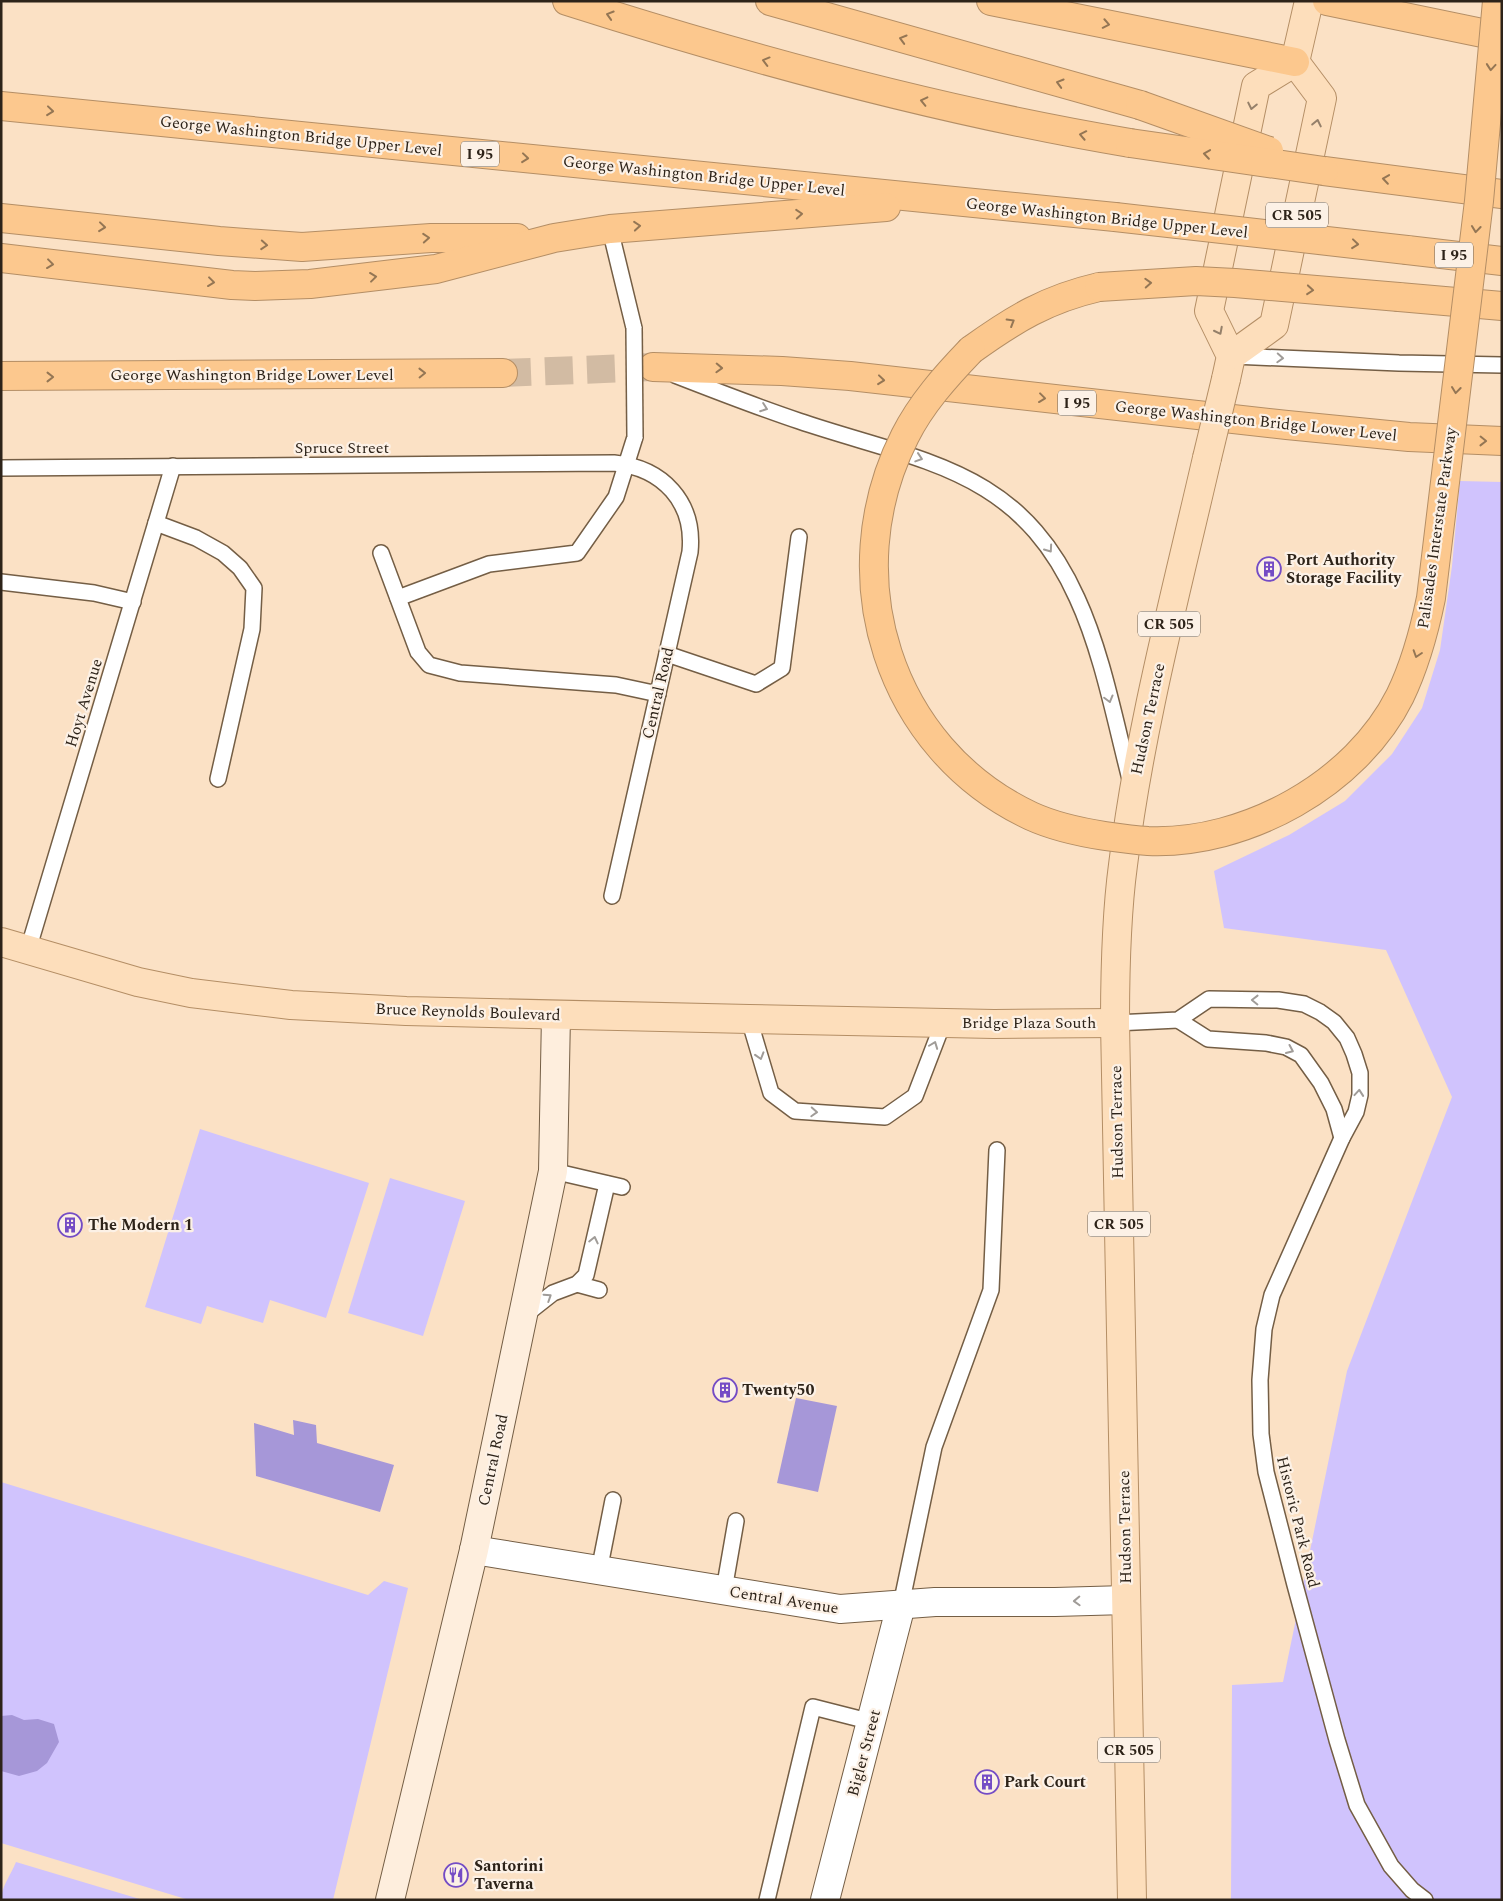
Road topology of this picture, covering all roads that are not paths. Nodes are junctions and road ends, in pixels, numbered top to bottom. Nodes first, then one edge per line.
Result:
1 (567, 1) edge
2 (770, 1) edge
3 (991, 1) edge
4 (1309, 1) edge
5 (1327, 1) edge
6 (1497, 1) edge
7 (1502, 37) edge
8 (1296, 62) junction
9 (1, 106) edge
10 (1324, 170) junction
11 (1502, 194) edge
12 (959, 202) junction
13 (1, 218) edge
14 (610, 229) junction
15 (554, 238) junction
16 (1, 258) edge
17 (1502, 261) edge
18 (1502, 306) edge
19 (1502, 365) edge
20 (653, 367) joint
21 (1229, 367) junction
22 (503, 373) tunnel mouth
23 (1, 376) edge
24 (1502, 442) edge
25 (627, 464) junction
26 (173, 466) junction
27 (1, 468) edge
28 (675, 493) joint
29 (156, 523) junction
30 (799, 537) dead end
31 (381, 553) dead end
32 (1, 582) edge
33 (398, 598) junction
34 (133, 602) junction
35 (667, 654) junction
36 (658, 694) junction
37 (218, 779) dead end
38 (1133, 792) junction
39 (612, 896) dead end
40 (1, 942) edge
41 (28, 950) junction
42 (556, 1014) junction
43 (749, 1019) junction
44 (1178, 1020) junction
45 (943, 1023) junction
46 (1115, 1023) junction
47 (1342, 1138) junction
48 (997, 1150) dead end
49 (553, 1171) junction
50 (607, 1184) junction
51 (622, 1188) dead end
52 (578, 1284) junction
53 (599, 1290) dead end
54 (522, 1318) junction
55 (613, 1500) dead end
56 (736, 1521) dead end
57 (474, 1550) junction
58 (599, 1571) junction
59 (724, 1590) junction
60 (1126, 1600) junction
61 (901, 1605) junction
62 (872, 1722) junction
63 (390, 1900) edge
64 (767, 1900) edge
65 (826, 1900) edge
66 (1132, 1900) edge
67 (1425, 1900) edge

10 -> 1 highway, bridge
10 -> 2 highway, bridge
3 -> 8 highway
4 - 8 main road
5 - 7 highway
6 -> 18 highway, Palisades Interstate Parkway, bridge
8 -> 21 main road
21 -> 8 main road, CR 505
9 -> 12 highway, George Washington Bridge Upper Level / I 95
11 -> 10 highway
14 -> 12 highway
12 -> 17 highway, George Washington Bridge Upper Level / I 95, bridge
13 -> 15 highway
14 - 15 highway
14 - 25 lane, bridge
16 -> 15 highway
21 -> 19 lane
20 -> 24 highway, George Washington Bridge Lower Level / I 95
20 -> 38 lane
21 - 38 main road, Hudson Terrace / CR 505, bridge
23 -> 22 highway, George Washington Bridge Lower Level
25 - 26 lane, Spruce Street
25 - 28 lane, Spruce Street
25 - 33 lane
26 - 27 lane, Spruce Street
26 - 29 lane, Hoyt Avenue
28 - 35 lane, Central Road
29 - 34 lane, Hoyt Avenue
29 - 37 lane
30 - 35 lane
31 - 33 lane
32 - 34 lane
33 - 36 lane
34 - 41 lane, Hoyt Avenue
35 - 36 lane, Central Road
36 - 39 lane, Central Road
38 - 46 main road, Hudson Terrace / CR 505
40 - 41 main road, Bruce Reynolds Boulevard
41 - 42 main road, Bruce Reynolds Boulevard
42 - 43 main road, Bruce Reynolds Boulevard
42 - 49 main road, Central Road
43 - 45 main road, Bruce Reynolds Boulevard
43 -> 45 lane
44 - 46 lane
44 -> 47 lane
47 -> 44 lane, Historic Park Road
45 - 46 main road, Bridge Plaza South
46 - 60 main road, Hudson Terrace / CR 505
47 - 67 lane, Historic Park Road
48 - 61 lane
49 - 50 lane
49 - 54 main road, Central Road
50 - 51 lane
52 -> 50 lane
52 - 53 lane
54 -> 52 lane
54 - 57 main road, Central Road
55 - 58 lane
56 - 59 lane
57 - 58 street, Central Avenue
57 - 63 main road, Central Road
58 - 59 street, Central Avenue
59 - 61 street, Central Avenue
60 -> 61 street, Central Avenue
60 - 66 main road, Hudson Terrace / CR 505
61 - 62 street, Bigler Street
62 - 64 lane
62 - 65 street, Bigler Street

